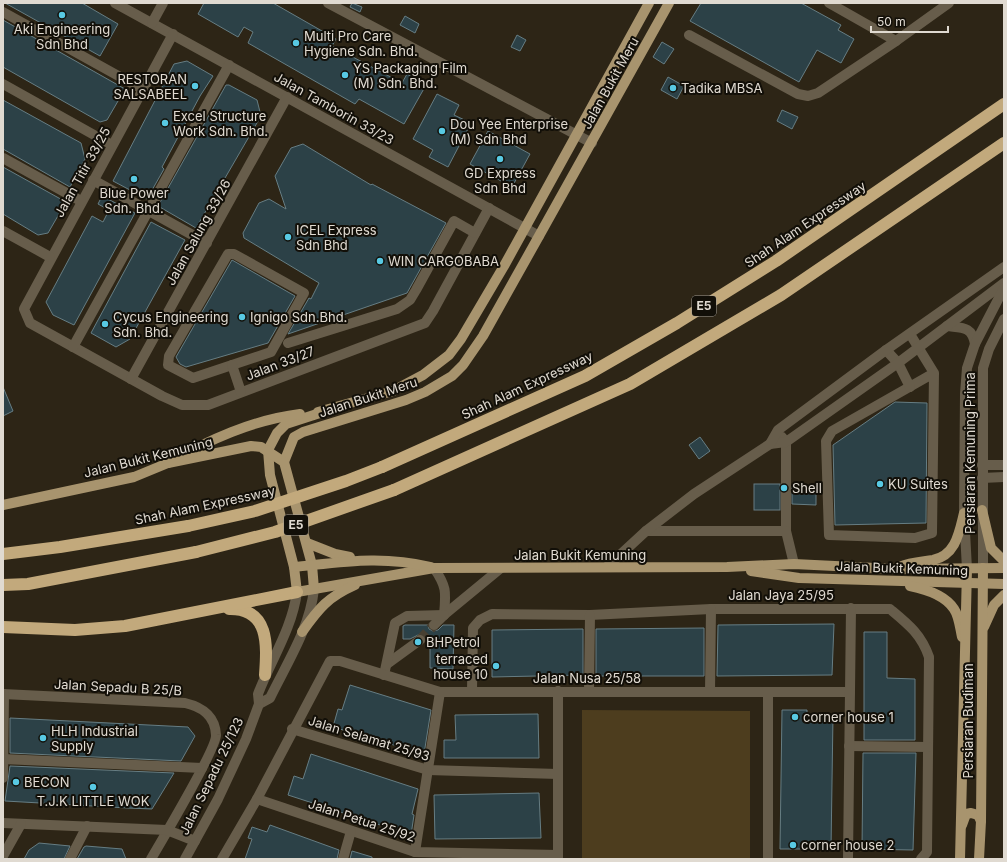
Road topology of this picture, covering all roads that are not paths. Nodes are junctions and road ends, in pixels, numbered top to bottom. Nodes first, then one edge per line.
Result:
1 (115, 3) edge
2 (163, 3) edge
3 (328, 3) edge
4 (649, 3) edge
5 (669, 3) edge
6 (829, 3) edge
7 (949, 3) edge
8 (3, 12) edge
9 (152, 23) junction
10 (172, 34) junction
11 (689, 35) dead end
12 (896, 41) junction
13 (229, 65) junction
14 (3, 84) edge
15 (142, 89) junction
16 (287, 98) junction
17 (1004, 104) edge
18 (576, 134) junction
19 (592, 143) junction
20 (1004, 143) edge
21 (112, 145) junction
22 (3, 158) edge
23 (93, 180) junction
24 (81, 201) junction
25 (489, 208) junction
26 (149, 210) junction
27 (524, 228) junction
28 (3, 231) edge
29 (476, 233) junction
30 (539, 236) junction
31 (207, 243) junction
32 (50, 257) junction
33 (1004, 267) edge
34 (1004, 283) edge
35 (1004, 288) edge
36 (1004, 319) edge
37 (30, 323) joint
38 (947, 326) junction
39 (910, 334) junction
40 (288, 343) dead end
41 (975, 344) junction
42 (73, 347) junction
43 (918, 348) junction
44 (886, 350) junction
45 (898, 363) junction
46 (232, 365) junction
47 (934, 373) junction
48 (131, 379) junction
49 (910, 387) junction
50 (241, 392) junction
51 (323, 412) junction
52 (778, 430) junction
53 (786, 442) junction
54 (770, 444) junction
55 (268, 450) junction
56 (284, 462) junction
57 (168, 463) junction
58 (1004, 465) edge
59 (982, 466) junction
60 (1004, 477) edge
61 (982, 478) junction
62 (3, 504) edge
63 (982, 510) junction
64 (964, 513) junction
65 (646, 531) junction
66 (786, 531) junction
67 (306, 543) junction
68 (3, 554) edge
69 (359, 559) junction
70 (1004, 562) edge
71 (794, 564) junction
72 (312, 565) junction
73 (294, 567) junction
74 (607, 567) junction
75 (727, 567) junction
76 (434, 568) junction
77 (501, 568) junction
78 (983, 568) junction
79 (1004, 568) edge
80 (896, 569) junction
81 (967, 569) junction
82 (375, 577) junction
83 (882, 581) junction
84 (967, 584) junction
85 (982, 584) junction
86 (1004, 584) edge
87 (3, 585) edge
88 (314, 588) junction
89 (297, 592) junction
90 (1004, 595) edge
91 (851, 608) junction
92 (215, 609) junction
93 (711, 609) junction
94 (444, 615) junction
95 (590, 615) junction
96 (434, 625) tunnel mouth
97 (3, 627) edge
98 (302, 632) junction
99 (982, 633) junction
100 (420, 640) tunnel mouth
101 (965, 646) junction
102 (387, 664) junction
103 (265, 675) junction
104 (384, 675) junction
105 (472, 691) junction
106 (558, 691) junction
107 (588, 691) junction
108 (440, 692) junction
109 (710, 692) junction
110 (768, 692) junction
111 (850, 692) junction
112 (3, 694) edge
113 (259, 704) junction
114 (292, 729) junction
115 (849, 746) junction
116 (928, 747) junction
117 (3, 759) edge
118 (202, 768) junction
119 (428, 770) junction
120 (558, 774) junction
121 (3, 778) edge
122 (257, 799) junction
123 (981, 821) junction
124 (3, 823) edge
125 (21, 824) junction
126 (87, 826) junction
127 (961, 826) junction
128 (167, 830) junction
129 (351, 831) junction
130 (195, 841) junction
131 (414, 852) junction
132 (3, 856) edge
133 (558, 857) edge
134 (70, 859) edge
135 (150, 859) edge
136 (185, 859) edge
137 (222, 859) edge
138 (343, 859) edge
139 (768, 859) edge
140 (848, 859) edge
141 (921, 859) edge
142 (960, 859) edge
143 (979, 859) edge

1 - 9 street, Jalan Tamborin 33/23
2 - 9 street
3 - 18 street
4 - 18 main road, Jalan Bukit Meru
5 - 19 main road, Jalan Bukit Meru
6 - 12 street
7 - 12 street
8 - 15 street
9 - 10 street, Jalan Tamborin 33/23
10 - 13 street, Jalan Tamborin 33/23
10 - 15 street, Jalan Titir 33/25
11 - 12 street
13 - 16 street, Jalan Tamborin 33/23
13 - 26 street
14 - 21 street
15 - 21 street, Jalan Titir 33/25
16 - 25 street, Jalan Tamborin 33/23
16 - 31 street, Jalan Salung 33/26
17 - 68 highway, Shah Alam Expressway / E5, bridge
18 - 19 street
18 - 27 main road, Jalan Bukit Meru
19 - 30 main road, Jalan Bukit Meru
20 - 87 highway, E5, bridge
21 - 23 street, Jalan Titir 33/25
22 - 24 street
23 - 24 street, Jalan Titir 33/25
23 - 26 street
24 - 32 street, Jalan Titir 33/25
25 - 27 street, Jalan Tamborin 33/23
25 - 29 street, Jalan 33/27
26 - 31 street
26 - 42 street
27 - 30 street, Jalan Tamborin 33/23
27 - 51 main road, Jalan Bukit Meru
28 - 32 street
29 - 40 street
29 - 50 street, Jalan 33/27
30 - 56 main road, Jalan Bukit Meru
31 - 48 street, Jalan Salung 33/26
32 - 37 street, Jalan Titir 33/25
33 - 39 street
34 - 38 street
35 - 41 street, Persiaran Kemuning Prima
36 - 59 street, Persiaran Kemuning Prima
37 - 42 street, Jalan 33/27
38 - 41 street
38 - 43 street
39 - 43 street
39 - 44 street
41 - 64 street, Persiaran Kemuning Prima
42 - 48 street, Jalan 33/27
43 - 45 street
43 - 47 street
44 - 45 street
44 - 52 street
45 - 49 street
45 - 53 street
46 - 46 street
46 - 50 street
47 - 49 street
47 - 49 street
48 - 50 street, Jalan 33/27
51 - 55 main road
51 - 57 main road, Jalan Bukit Meru
52 - 53 street
52 - 54 street
53 - 54 street
53 - 66 street
54 - 65 street
55 - 56 main road, Jalan Bukit Kemuning
55 - 57 main road, Jalan Bukit Kemuning
55 - 73 main road, Jalan Sepadu 25/123
56 - 67 main road
57 - 62 main road, Jalan Bukit Kemuning
58 - 59 street
59 - 61 street, Persiaran Kemuning Prima
60 - 61 street
61 - 63 street, Persiaran Kemuning Prima
63 - 70 main road
63 - 78 street, Persiaran Kemuning Prima
64 - 80 main road
64 - 81 street, Persiaran Kemuning Prima
65 - 66 street
65 - 74 street
66 - 71 street
67 - 69 main road
67 - 72 main road
69 - 72 main road, Jalan Bukit Kemuning
69 - 76 main road, Jalan Bukit Kemuning
71 - 75 main road, Jalan Bukit Kemuning
71 - 80 main road, Jalan Bukit Kemuning
72 - 73 main road, Jalan Bukit Kemuning
72 - 88 main road, Jalan Sepadu 25/123
73 - 89 main road, Jalan Sepadu 25/123
74 - 75 main road, Jalan Bukit Kemuning
74 - 77 main road, Jalan Bukit Kemuning
75 - 83 main road, Jalan Bukit Kemuning
76 - 77 main road, Jalan Bukit Kemuning
76 - 82 main road, Jalan Bukit Kemuning
76 - 94 street
77 - 94 street
78 - 79 main road, Jalan Bukit Kemuning
78 - 81 main road, Jalan Bukit Kemuning
78 - 85 main road, Persiaran Budiman
80 - 81 main road, Jalan Bukit Kemuning
81 - 84 main road, Persiaran Budiman
82 - 88 main road, Jalan Bukit Kemuning
82 - 98 main road
83 - 84 main road, Jalan Bukit Kemuning
83 - 101 main road
84 - 85 main road, Jalan Bukit Kemuning
84 - 101 main road, Persiaran Budiman
85 - 86 main road, Jalan Bukit Kemuning
85 - 99 main road, Persiaran Budiman
88 - 89 main road, Jalan Bukit Kemuning
88 - 98 street, Jalan Sepadu 25/123
89 - 92 highway
89 - 103 street, Jalan Sepadu 25/123
90 - 99 main road
91 - 93 street, Jalan Jaya 25/95
91 - 111 street
91 - 116 street, Jalan Jaya 25/95
92 - 97 highway
92 - 103 highway
93 - 95 street, Jalan Jaya 25/95
93 - 109 street
94 - 96 street
94 - 102 street
95 - 105 street, Jalan Jaya 25/95
95 - 107 street
98 - 113 street, Jalan Sepadu 25/123
99 - 123 main road, Persiaran Budiman
100 - 102 street
101 - 127 main road, Persiaran Budiman
102 - 104 street
103 - 113 street, Jalan Sepadu 25/123
104 - 108 street, Jalan Nusa 25/58
104 - 114 street, Jalan Nusa 25/58
105 - 106 street, Jalan Nusa 25/58
105 - 108 street, Jalan Nusa 25/58
106 - 107 street, Jalan Nusa 25/58
106 - 120 street
107 - 109 street, Jalan Nusa 25/58
108 - 119 street
109 - 110 street, Jalan Nusa 25/58
110 - 111 street, Jalan Nusa 25/58
110 - 139 street
111 - 115 street
112 - 117 street
112 - 118 street, Jalan Sepadu B 25/B
113 - 130 street, Jalan Sepadu 25/123
114 - 119 street, Jalan Selamat 25/93
114 - 122 street
115 - 116 street
115 - 140 street
116 - 141 street, Jalan Jaya 25/95
117 - 118 street
117 - 121 street
118 - 128 street, Jalan Sepadu B 25/B
119 - 120 street, Jalan Selamat 25/93
119 - 131 street
120 - 133 street
122 - 129 street, Jalan Petua 25/92
122 - 137 street
123 - 127 main road
123 - 143 main road, Persiaran Budiman
124 - 125 street
125 - 126 street
125 - 132 street
126 - 128 street
126 - 134 street
127 - 142 main road, Persiaran Budiman
128 - 130 street
128 - 135 street, Jalan Sepadu B 25/B
129 - 131 street, Jalan Petua 25/92
129 - 138 street
130 - 136 street, Jalan Sepadu 25/123
131 - 133 street, Jalan Petua 25/92

